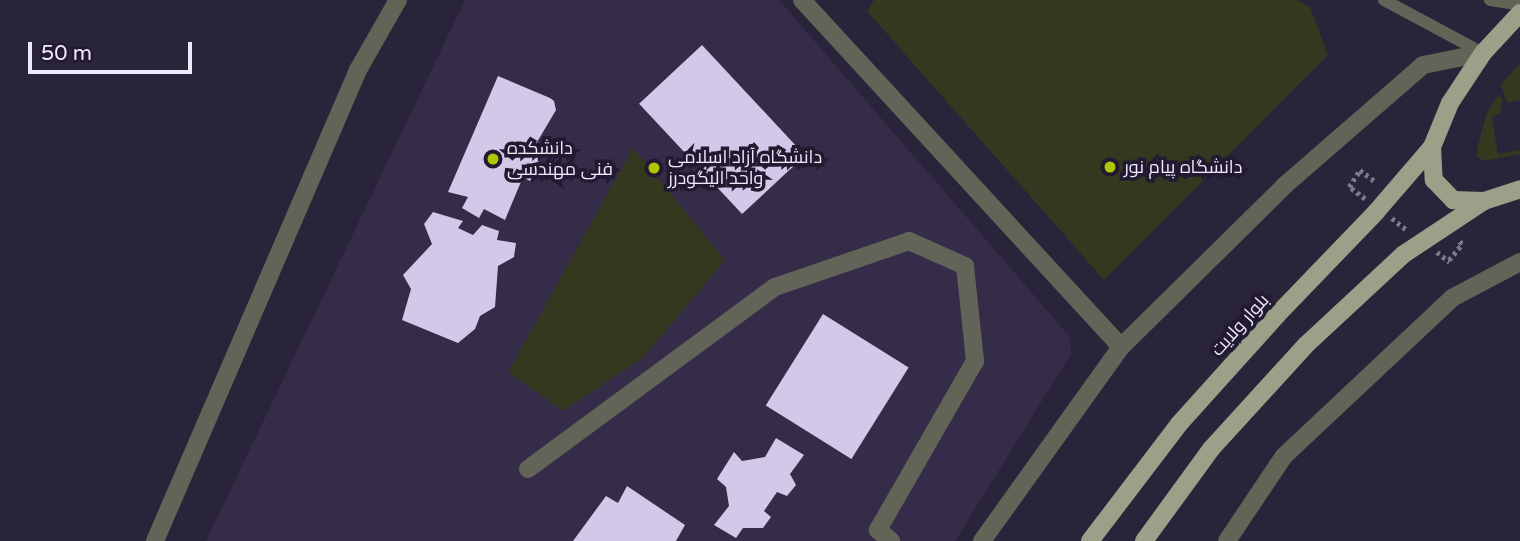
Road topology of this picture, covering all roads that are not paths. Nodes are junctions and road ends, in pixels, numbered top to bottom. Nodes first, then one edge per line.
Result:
1 (398, 0) edge
2 (802, 0) edge
3 (1384, 0) edge
4 (1490, 0) edge
5 (1520, 5) edge
6 (1520, 13) edge
7 (1483, 53) junction
8 (1432, 147) junction
9 (1520, 189) edge
10 (1484, 201) junction
11 (1520, 262) edge
12 (1121, 347) junction
13 (528, 470) dead end
14 (155, 541) edge
15 (891, 541) edge
16 (982, 541) edge
17 (1090, 541) edge
18 (1144, 541) edge
19 (1227, 541) edge

1 - 14 street
2 - 12 street
3 - 7 lane
4 - 5 lane
6 - 7 main road
7 - 8 main road
7 - 12 street
8 - 10 main road
8 - 17 main road, بلوار ولایت
9 - 10 main road
10 - 18 main road
11 - 19 street
12 - 16 street
13 - 15 street

